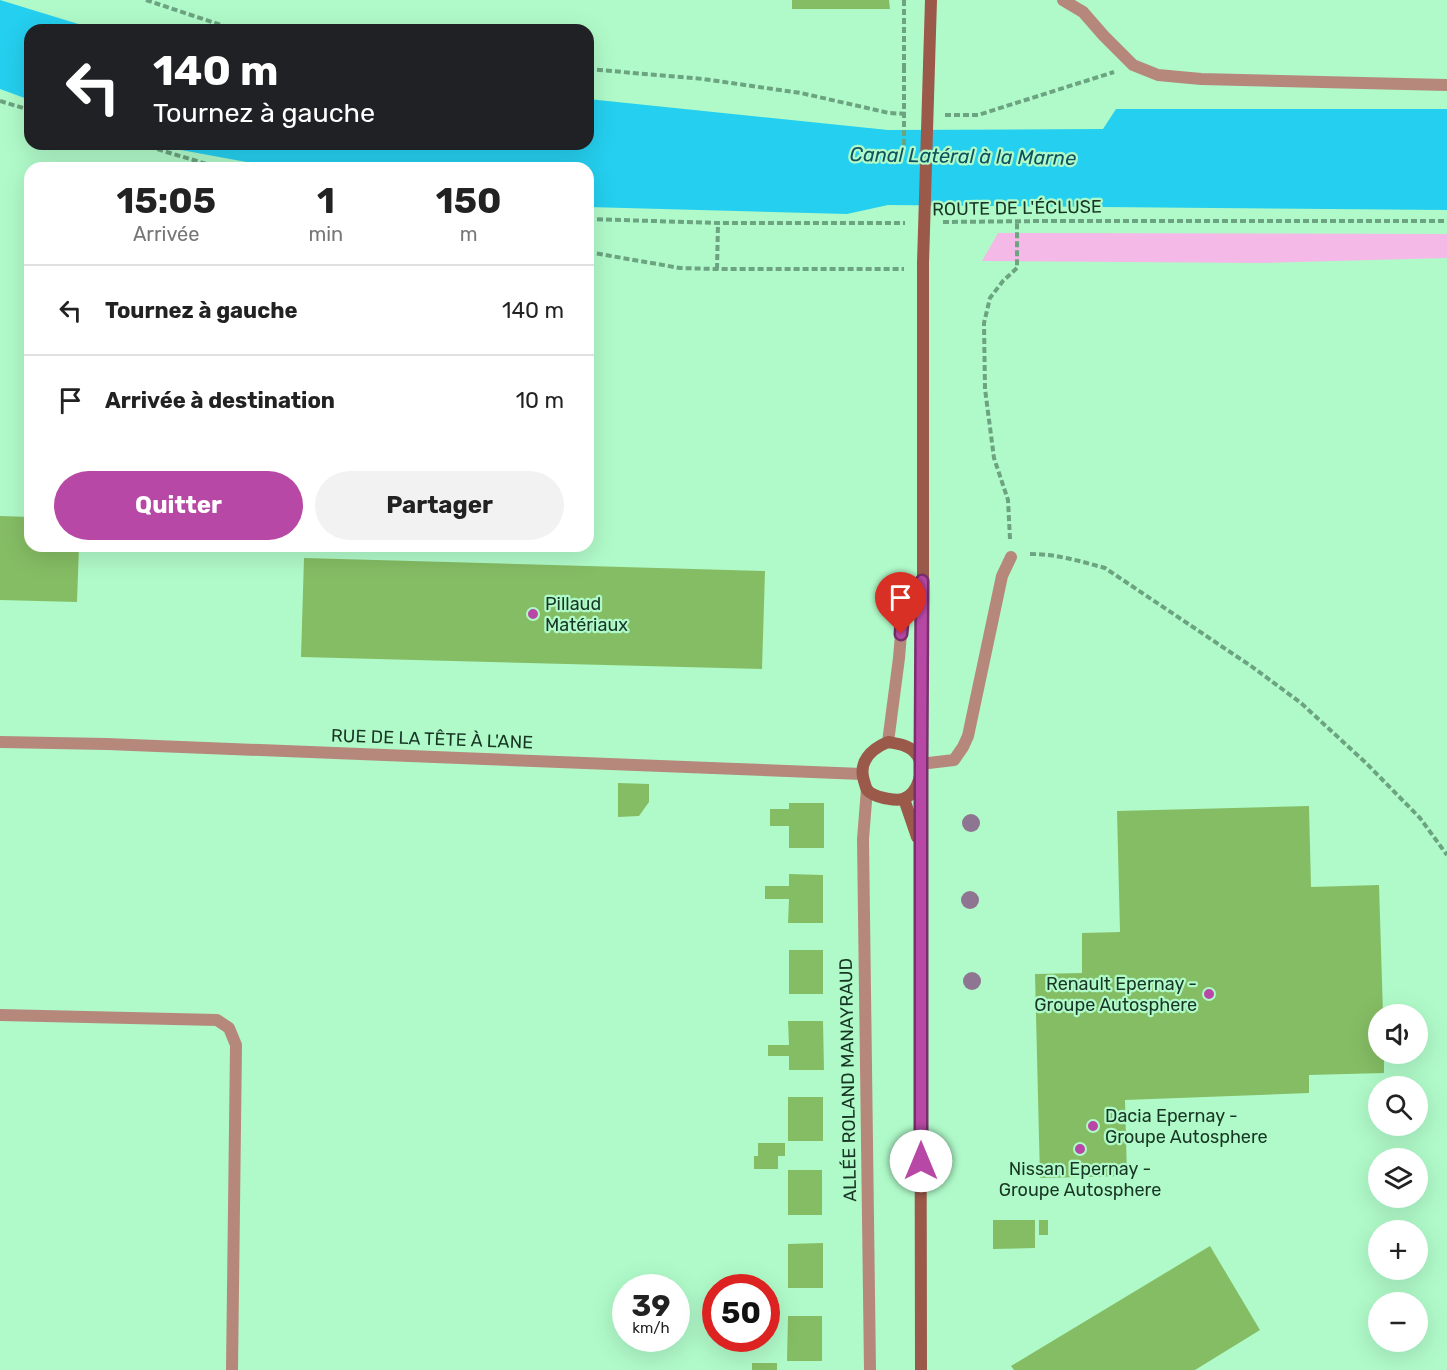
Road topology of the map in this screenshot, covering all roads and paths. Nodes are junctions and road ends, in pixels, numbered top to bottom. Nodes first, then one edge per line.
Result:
1 (146, 0) edge
2 (903, 0) edge
3 (931, 0) edge
4 (1062, 0) edge
5 (218, 24) edge
6 (1133, 65) junction
7 (904, 67) dead end
8 (594, 70) edge
9 (1447, 85) edge
10 (0, 101) edge
11 (24, 108) edge
12 (911, 114) dead end
13 (944, 114) dead end
14 (160, 150) edge
15 (200, 162) edge
16 (594, 219) edge
17 (1017, 221) junction
18 (1447, 221) edge
19 (937, 222) dead end
20 (718, 223) junction
21 (914, 223) dead end
22 (594, 253) edge
23 (717, 269) junction
24 (905, 269) dead end
25 (1011, 557) junction
26 (922, 581) junction
27 (0, 742) edge
28 (888, 742) junction
29 (921, 766) junction
30 (862, 774) junction
31 (867, 789) junction
32 (904, 799) junction
33 (921, 848) junction
34 (1447, 855) edge
35 (0, 1015) edge
36 (232, 1370) edge
37 (870, 1370) edge
38 (921, 1370) edge

1 - 5 path
2 - 7 path
3 - 26 main road, bridge
4 - 6 street
6 - 9 street
6 - 13 path
8 - 12 path
10 - 11 path
14 - 15 path
16 - 20 path, ROUTE DE L'ÉCLUSE
17 - 18 path, ROUTE DE L'ÉCLUSE
17 - 19 path, ROUTE DE L'ÉCLUSE
17 - 25 path
20 - 21 path, ROUTE DE L'ÉCLUSE
20 - 23 path
22 - 23 path
23 - 24 path
25 - 29 street
25 - 34 path
26 - 28 street
26 - 29 main road
27 - 30 street, RUE DE LA TÊTE À L'ANE
28 - 29 main road
28 - 30 main road
29 - 32 main road
29 - 33 main road
30 - 31 main road
31 - 32 main road
31 - 37 street, ALLÉE ROLAND MANAYRAUD
32 - 33 main road
33 - 38 main road
35 - 36 street

